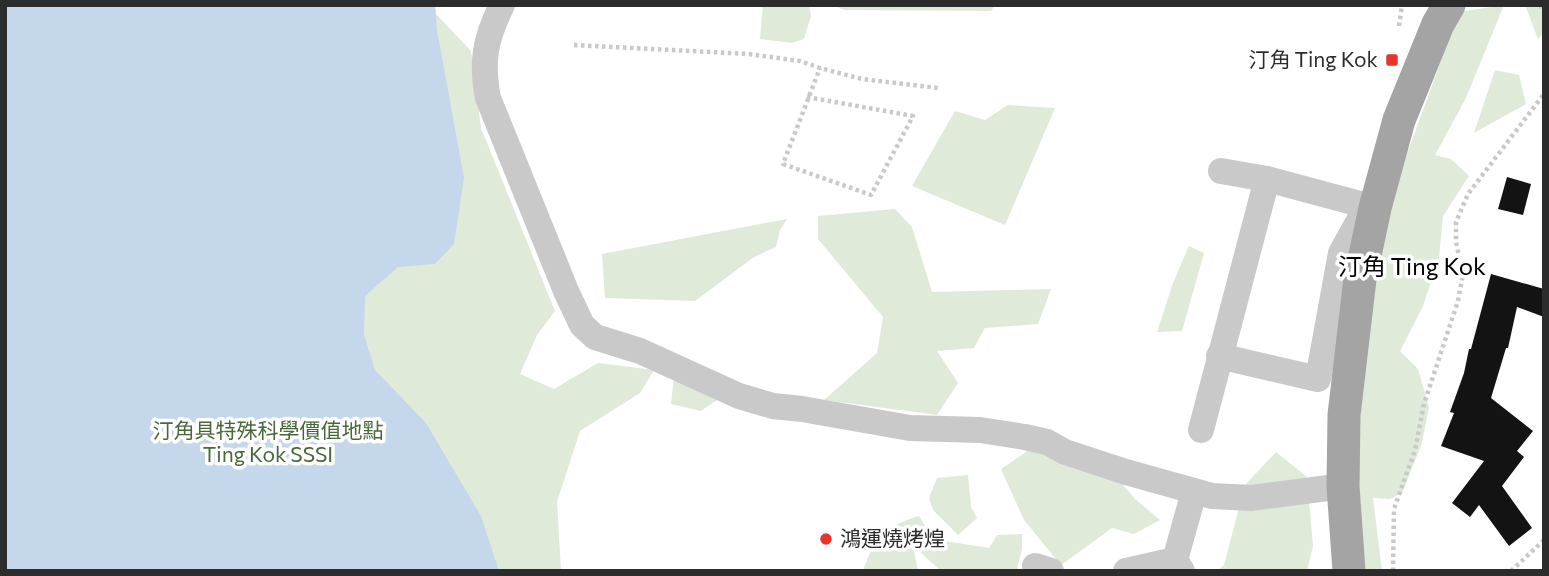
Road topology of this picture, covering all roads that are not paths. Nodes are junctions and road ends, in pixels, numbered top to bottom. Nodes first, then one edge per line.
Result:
1 (502, 5) edge
2 (1449, 5) edge
3 (1221, 171) dead end
4 (1267, 179) junction
5 (1371, 207) junction
6 (1219, 356) junction
7 (1201, 430) dead end
8 (1343, 486) junction
9 (1194, 492) junction
10 (1179, 565) edge
11 (1126, 571) edge
12 (1349, 571) edge

1 - 9 lane
2 - 5 main road
3 - 4 lane
4 - 5 lane
4 - 6 lane
5 - 6 lane
5 - 8 main road
6 - 7 lane
8 - 9 lane
8 - 12 main road
9 - 10 lane
10 - 11 lane

